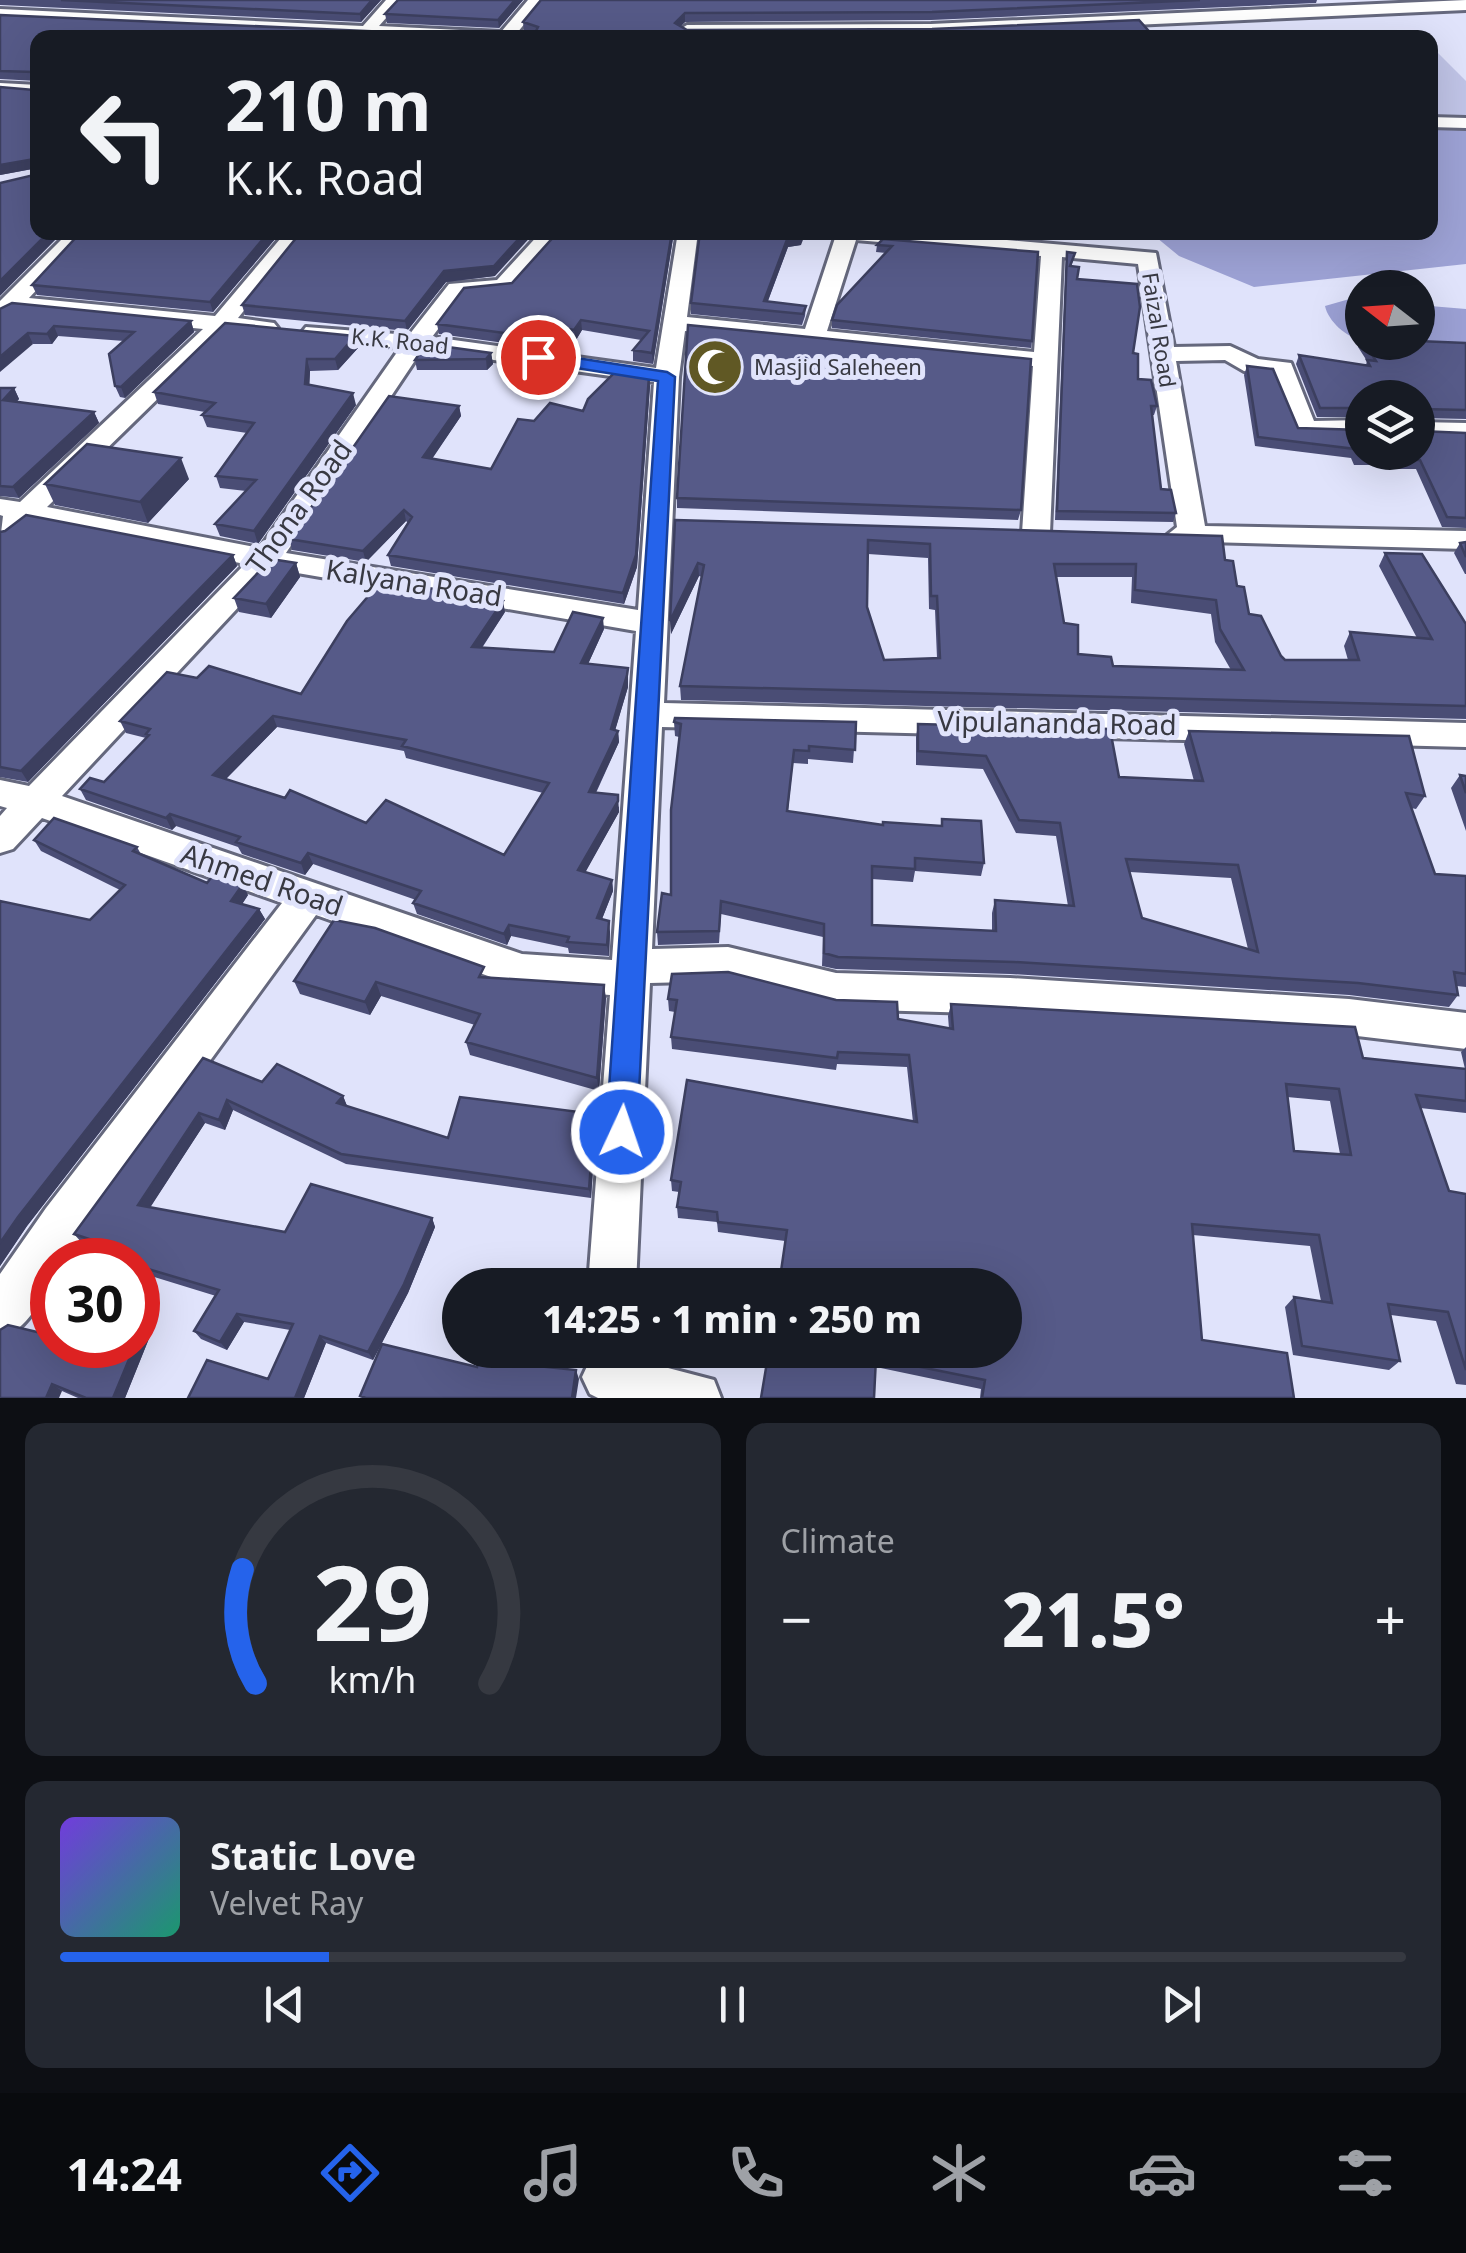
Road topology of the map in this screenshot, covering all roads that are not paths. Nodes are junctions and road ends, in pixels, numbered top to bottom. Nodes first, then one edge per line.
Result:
1 (48, 0) edge
2 (394, 0) edge
3 (536, 0) edge
4 (1110, 0) edge
5 (1290, 5) edge
6 (1466, 5) edge
7 (1256, 6) edge
8 (1198, 7) edge
9 (223, 8) edge
10 (5, 17) edge
11 (1128, 17) junction
12 (1052, 22) edge
13 (201, 23) junction
14 (688, 27) edge
15 (370, 28) junction
16 (404, 30) edge
17 (511, 30) edge
18 (960, 30) edge
19 (985, 30) edge
20 (1140, 30) edge
21 (0, 88) edge
22 (30, 90) edge
23 (1438, 122) edge
24 (1466, 123) edge
25 (73, 240) edge
26 (290, 240) edge
27 (546, 240) edge
28 (687, 240) edge
29 (845, 240) edge
30 (919, 240) edge
31 (1052, 251) junction
32 (6, 309) edge
33 (674, 323) junction
34 (221, 324) junction
35 (814, 337) junction
36 (416, 342) junction
37 (1163, 354) junction
38 (1046, 360) junction
39 (667, 377) junction
40 (1345, 427) edge
41 (1435, 431) edge
42 (1466, 432) edge
43 (13, 510) edge
44 (0, 533) edge
45 (1036, 533) edge
46 (1153, 535) edge
47 (1192, 536) junction
48 (1466, 540) edge
49 (267, 559) junction
50 (652, 622) junction
51 (648, 714) junction
52 (1466, 735) edge
53 (18, 797) edge
54 (0, 839) edge
55 (309, 896) junction
56 (632, 973) junction
57 (1466, 1031) edge
58 (613, 1268) edge
59 (0, 1316) edge
60 (606, 1375) edge
61 (696, 1398) edge

1 - 10 street
2 - 15 street
3 - 17 street
4 - 11 street
5 - 6 street
5 - 7 street
7 - 8 street
8 - 11 street
9 - 13 street
10 - 13 street
11 - 12 street
11 - 20 street
12 - 19 street
13 - 15 street
14 - 18 street
15 - 16 street
21 - 22 street
23 - 24 street
25 - 32 street
26 - 34 street
27 - 36 street, Thona Road
28 - 33 street
29 - 35 street
30 - 31 street, Faizal Road
31 - 37 street, Faizal Road
31 - 38 street
32 - 34 street, K.K. Road
33 - 35 street
33 - 39 street
34 - 36 street, K.K. Road
34 - 43 street
35 - 38 street
36 - 39 street, K.K. Road
36 - 49 street, Thona Road
37 - 40 street
37 - 47 street, Faizal Road
38 - 45 street
39 - 50 street
41 - 42 street
43 - 44 street
43 - 49 street, Kalyana Road
46 - 47 street
47 - 48 street
49 - 50 street, Kalyana Road
49 - 53 street, Thona Road
50 - 51 street
51 - 52 street, Vipulananda Road
51 - 56 street
53 - 54 street, Thona Road
53 - 55 street, Ahmed Road
55 - 56 street, Ahmed Road
55 - 59 street
56 - 57 street, Ahmed Road
56 - 58 street
60 - 61 street

